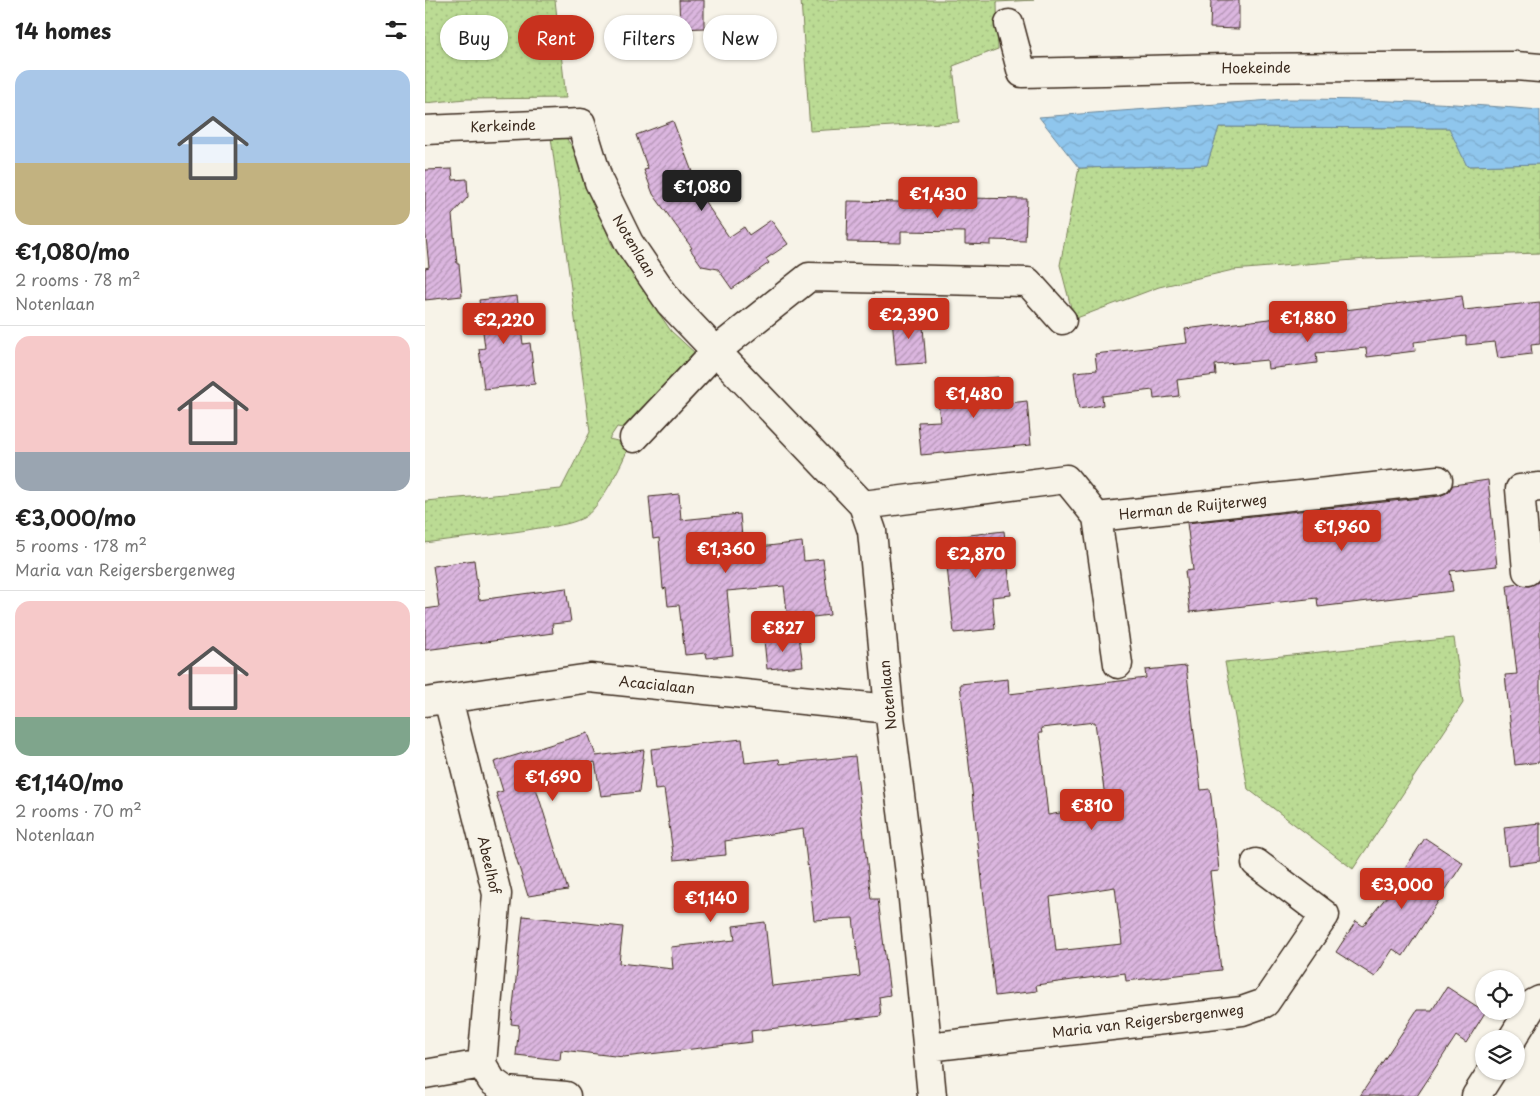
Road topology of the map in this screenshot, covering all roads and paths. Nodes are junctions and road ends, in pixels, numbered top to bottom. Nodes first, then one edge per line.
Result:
1 (1009, 24) dead end
2 (1540, 68) edge
3 (581, 123) joint
4 (425, 130) edge
5 (1062, 320) dead end
6 (717, 351) junction
7 (634, 438) dead end
8 (1438, 480) dead end
9 (1540, 488) edge
10 (863, 505) junction
11 (1097, 517) junction
12 (1527, 571) dead end
13 (1118, 664) dead end
14 (436, 701) edge
15 (889, 709) junction
16 (1256, 863) dead end
17 (1540, 1000) edge
18 (1518, 1030) edge
19 (928, 1047) junction
20 (481, 1064) junction
21 (425, 1074) edge
22 (1486, 1080) edge
23 (566, 1096) edge
24 (932, 1096) edge
25 (1476, 1096) edge

1 - 2 street, Hoekeinde
3 - 4 street, Kerkeinde
3 - 6 street, Notenlaan
5 - 6 street
6 - 7 street
6 - 10 street, Notenlaan
8 - 11 street, Herman de Ruijterweg
9 - 12 street
10 - 11 street
10 - 15 street, Notenlaan
11 - 13 street
14 - 15 street, Acacialaan
14 - 20 street, Abeelhof
15 - 19 street, Notenlaan
16 - 19 street, Maria van Reigersbergenweg
17 - 18 street
19 - 24 street, Notenlaan
20 - 21 street
20 - 23 street
22 - 25 street

